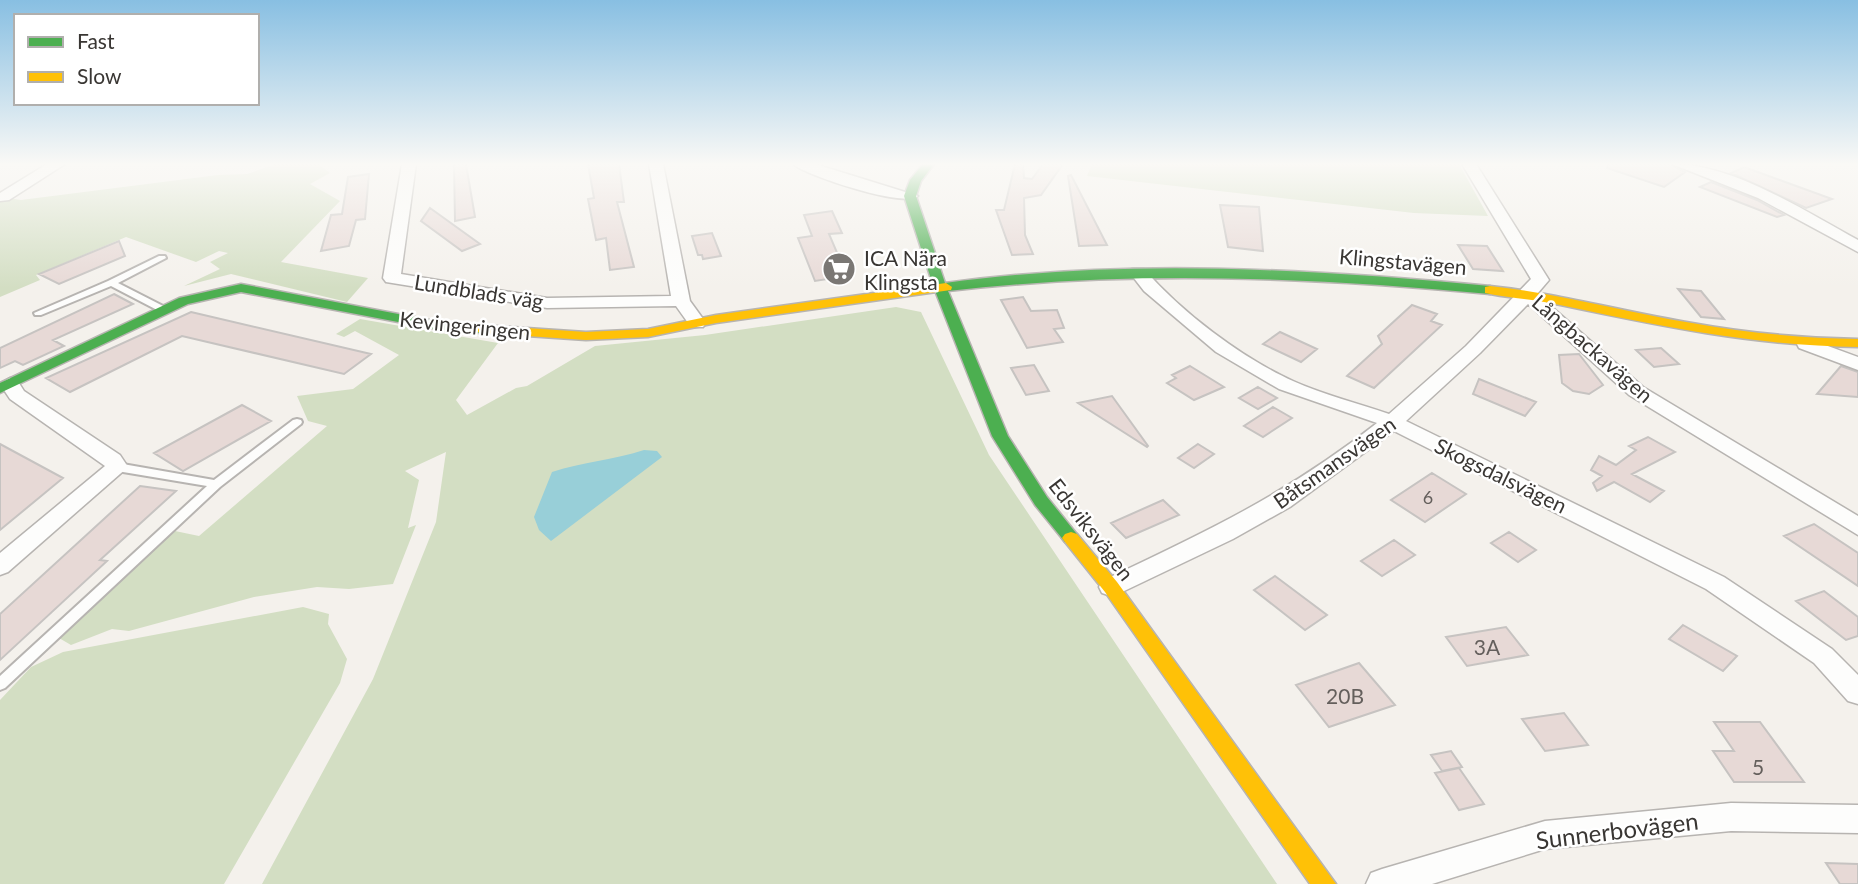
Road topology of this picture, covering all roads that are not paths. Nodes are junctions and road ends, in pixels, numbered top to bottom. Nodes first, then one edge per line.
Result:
1 (403, 205) edge
2 (664, 205) edge
3 (913, 205) edge
4 (1495, 205) edge
5 (1782, 205) edge
6 (1858, 247) edge
7 (162, 258) dead end
8 (1138, 273) junction
9 (111, 283) junction
10 (940, 288) junction
11 (1527, 294) junction
12 (681, 301) junction
13 (164, 310) junction
14 (38, 313) dead end
15 (697, 323) junction
16 (1858, 342) edge
17 (1806, 344) junction
18 (1851, 361) edge
19 (5, 387) edge
20 (298, 422) dead end
21 (1393, 422) junction
22 (117, 467) junction
23 (216, 484) junction
24 (1858, 527) edge
25 (0, 566) edge
26 (1111, 587) junction
27 (0, 684) edge
28 (1858, 693) edge
29 (1858, 819) edge
30 (1324, 884) edge
31 (1382, 884) edge

1 - 12 street, Lundblads väg
2 - 12 street
3 - 10 street, Edsviksvägen
4 - 11 street, Långbackavägen
5 - 6 street
7 - 9 lane
8 - 10 street, Klingstavägen
8 - 11 street, Klingstavägen
8 - 21 street, Skogsdalsvägen
9 - 13 lane
9 - 14 lane
10 - 15 street, Kevingeringen
10 - 26 street, Edsviksvägen
11 - 17 street, Klingstavägen
11 - 21 street, Båtsmansvägen
11 - 24 street, Långbackavägen
12 - 15 street
13 - 15 street, Kevingeringen
13 - 19 street, Kevingeringen
16 - 17 street, Klingstavägen
17 - 18 street
19 - 22 street, Kevingeringen
20 - 23 lane
21 - 26 street, Båtsmansvägen
21 - 28 street, Skogsdalsvägen
22 - 23 lane
22 - 25 street
23 - 27 lane
26 - 30 street, Edsviksvägen
29 - 31 street, Sunnerbovägen

